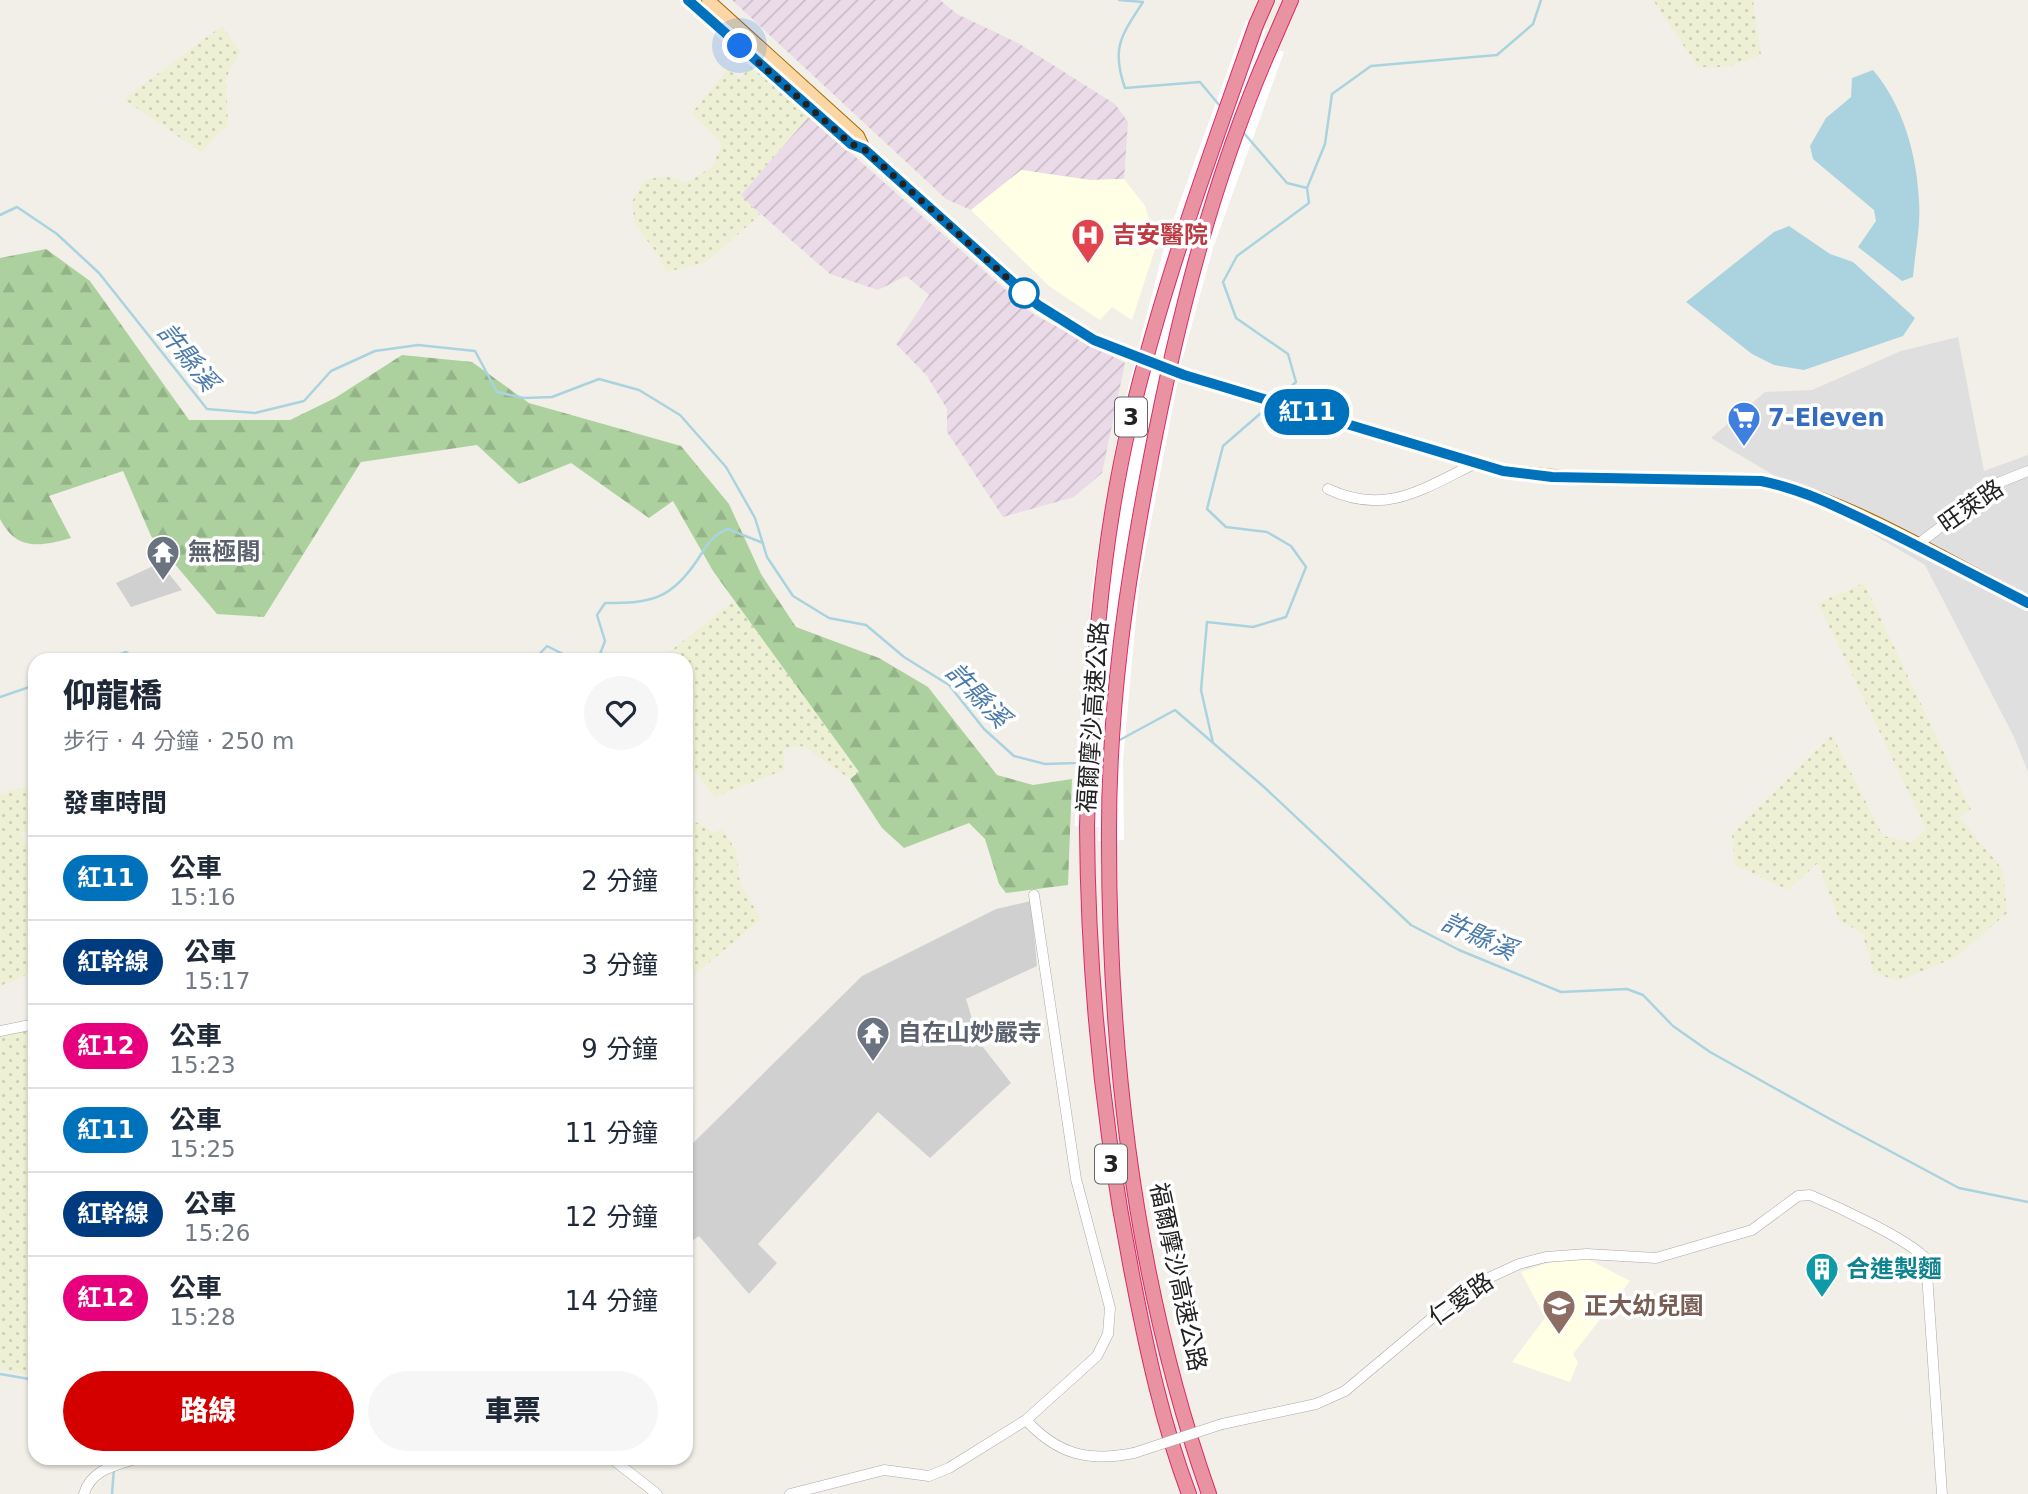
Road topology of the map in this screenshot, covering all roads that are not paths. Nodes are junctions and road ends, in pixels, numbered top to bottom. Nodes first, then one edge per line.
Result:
1 (688, 0) edge
2 (708, 0) edge
3 (1267, 0) edge
4 (1291, 0) edge
5 (864, 149) junction
6 (1474, 464) junction
7 (2028, 471) edge
8 (1328, 489) dead end
9 (1917, 545) junction
10 (2028, 603) edge
11 (1034, 895) dead end
12 (28, 1025) edge
13 (0, 1031) edge
14 (1026, 1420) junction
15 (111, 1465) edge
16 (620, 1465) edge
17 (84, 1494) edge
18 (657, 1494) edge
19 (790, 1494) edge
20 (1189, 1494) edge
21 (1209, 1494) edge
22 (1942, 1494) edge

1 - 5 main road
2 - 5 main road
3 - 20 highway, 福爾摩沙高速公路 / 3, bridge
4 - 21 highway, 福爾摩沙高速公路 / 3, bridge
5 - 6 main road
6 - 8 street
6 - 9 main road
7 - 9 street, 旺萊路
9 - 10 main road
11 - 14 street
12 - 13 street
14 - 19 street
14 - 22 street, 仁愛路, bridge
15 - 17 street
16 - 18 street

